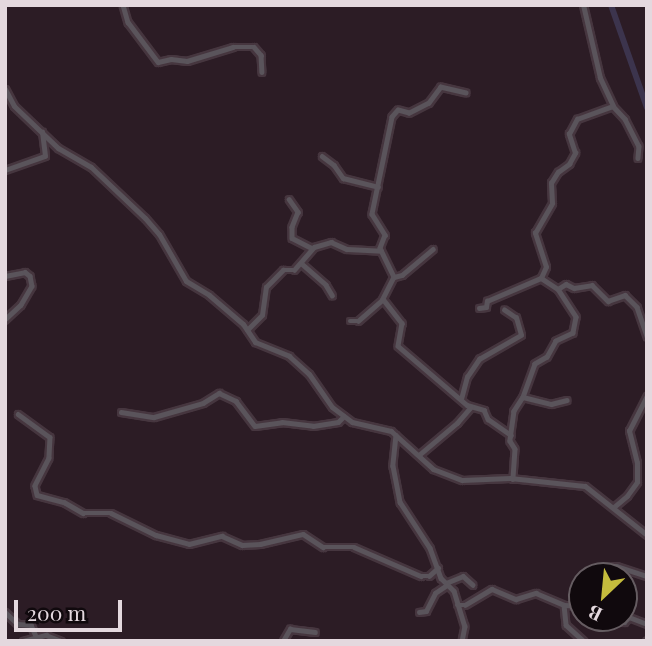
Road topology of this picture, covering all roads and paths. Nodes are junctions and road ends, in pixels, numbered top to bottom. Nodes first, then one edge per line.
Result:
1 (122, 5) edge
2 (583, 5) edge
3 (262, 72) dead end
4 (5, 89) edge
5 (466, 93) dead end
6 (612, 106) junction
7 (42, 132) junction
8 (321, 156) dead end
9 (638, 158) dead end
10 (5, 170) edge
11 (378, 187) junction
12 (289, 199) dead end
13 (312, 248) junction
14 (433, 249) dead end
15 (381, 250) junction
16 (301, 263) junction
17 (5, 276) edge
18 (394, 276) junction
19 (541, 278) junction
20 (558, 289) junction
21 (332, 295) dead end
22 (383, 299) junction
23 (479, 308) dead end
24 (504, 310) dead end
25 (5, 320) edge
26 (350, 321) dead end
27 (247, 330) junction
28 (646, 332) edge
29 (647, 396) edge
30 (523, 397) junction
31 (461, 399) junction
32 (567, 400) dead end
33 (471, 407) junction
34 (121, 412) dead end
35 (18, 414) dead end
36 (344, 416) junction
37 (396, 434) junction
38 (510, 435) junction
39 (419, 455) junction
40 (513, 479) junction
41 (614, 507) junction
42 (647, 535) edge
43 (438, 568) junction
44 (447, 584) junction
45 (473, 585) dead end
46 (457, 605) junction
47 (564, 605) junction
48 (568, 605) edge
49 (5, 612) edge
50 (419, 612) dead end
51 (315, 632) dead end
52 (36, 636) junction
53 (23, 641) edge
54 (61, 641) edge
55 (283, 641) edge
56 (462, 641) edge
57 (584, 641) edge

1 - 3 street
2 - 6 street
4 - 7 street
5 - 11 street
6 - 9 street
6 - 19 street
7 - 10 street
7 - 27 street
8 - 11 street
11 - 15 street
12 - 13 street
13 - 15 street
13 - 16 street
14 - 18 street
15 - 18 street
16 - 21 street
16 - 27 street
17 - 25 street
18 - 22 street
19 - 20 street
19 - 23 street
20 - 28 street
20 - 30 street
22 - 26 street
22 - 31 street
24 - 31 street
27 - 36 street
29 - 41 street
30 - 32 street
30 - 38 street
31 - 33 street
33 - 38 street
33 - 39 street
34 - 36 street
35 - 43 street
36 - 37 street
37 - 39 street
37 - 43 street
38 - 40 street
39 - 40 street
40 - 41 street
41 - 42 street
43 - 44 street
44 - 45 street
44 - 46 street
44 - 50 street
46 - 47 street
46 - 56 street
47 - 48 street
47 - 57 street
49 - 52 street
51 - 55 street
52 - 53 street
52 - 54 street

